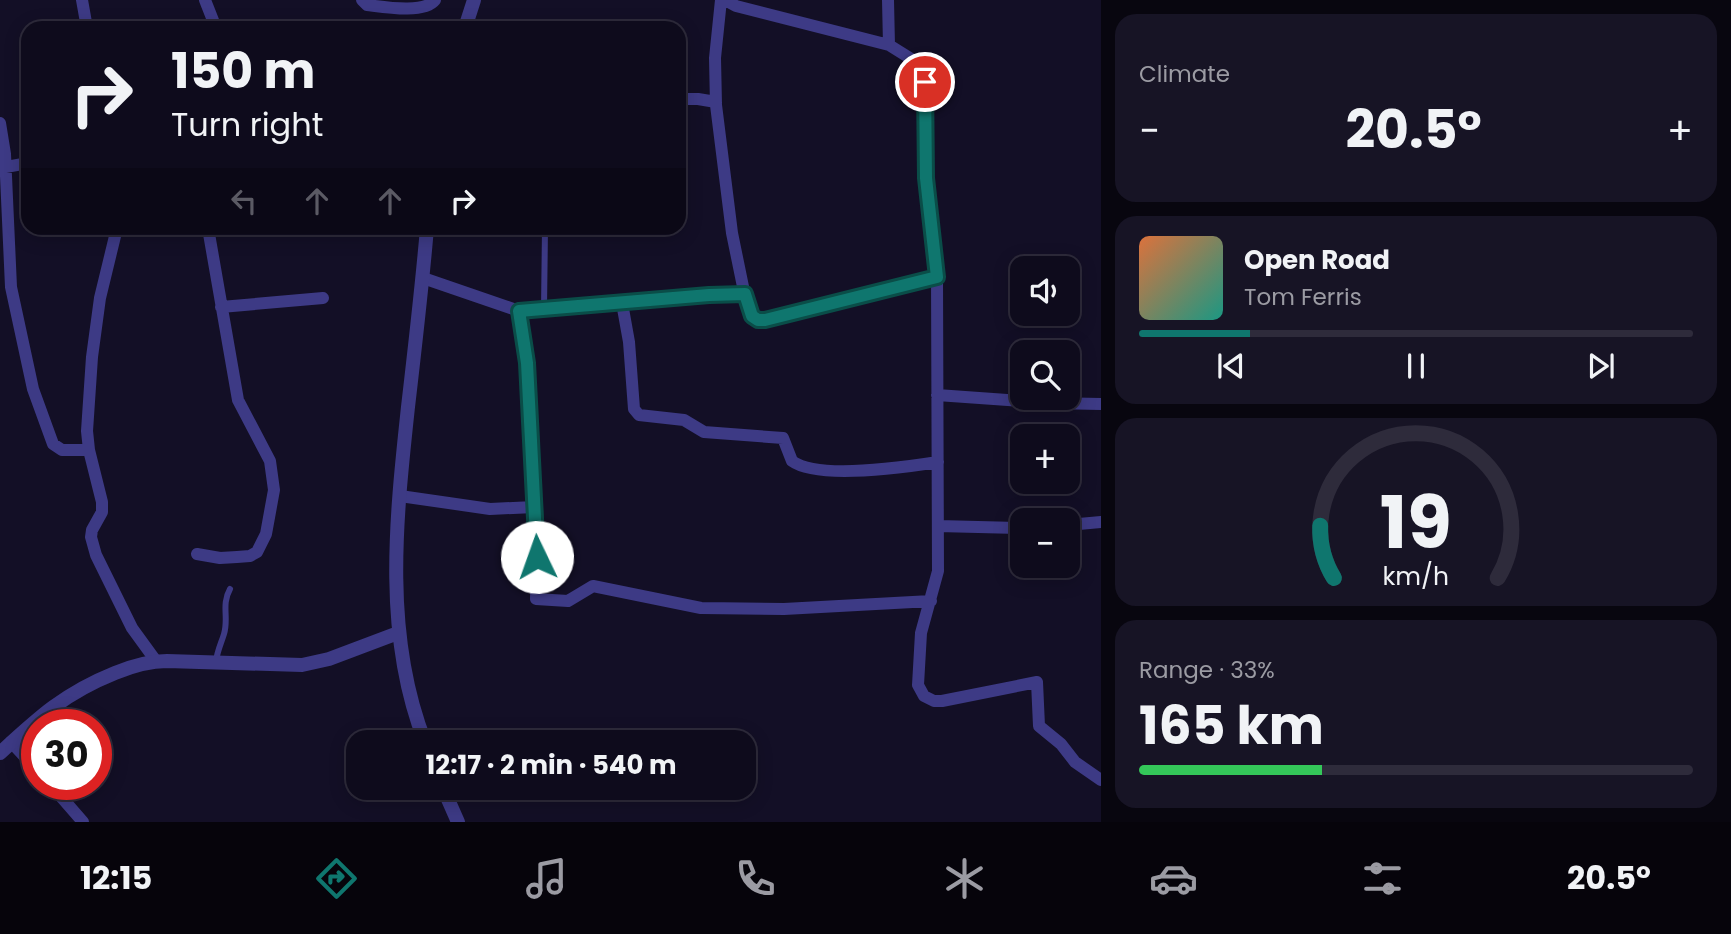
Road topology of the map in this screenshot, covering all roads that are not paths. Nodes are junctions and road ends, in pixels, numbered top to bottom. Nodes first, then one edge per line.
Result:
1 (82, 0) edge
2 (205, 0) edge
3 (362, 0) edge
4 (435, 0) edge
5 (474, 0) edge
6 (723, 0) edge
7 (888, 0) edge
8 (86, 21) edge
9 (213, 21) edge
10 (467, 21) edge
11 (889, 45) junction
12 (686, 99) edge
13 (716, 102) junction
14 (0, 123) edge
15 (21, 164) edge
16 (3, 167) edge
17 (115, 235) edge
18 (209, 235) edge
19 (426, 235) edge
20 (545, 235) edge
21 (937, 277) junction
22 (423, 278) junction
23 (5, 289) edge
24 (745, 294) junction
25 (323, 299) dead end
26 (622, 303) junction
27 (221, 307) junction
28 (544, 309) junction
29 (519, 311) junction
30 (937, 395) junction
31 (1101, 404) edge
32 (89, 450) junction
33 (938, 462) junction
34 (400, 496) junction
35 (534, 507) junction
36 (1101, 522) edge
37 (1080, 524) edge
38 (938, 526) junction
39 (1010, 528) edge
40 (197, 554) dead end
41 (230, 589) dead end
42 (931, 601) junction
43 (398, 633) junction
44 (156, 661) junction
45 (216, 664) junction
46 (421, 730) edge
47 (6, 747) edge
48 (21, 758) edge
49 (1101, 780) edge
50 (64, 800) edge
51 (448, 800) edge
52 (83, 822) edge
53 (457, 822) edge

1 - 8 street
2 - 9 street
3 - 4 street
5 - 10 street
6 - 11 street
6 - 13 street
7 - 11 street
11 - 21 street
12 - 13 street
13 - 24 street
14 - 16 street
15 - 16 street
16 - 23 street
17 - 32 street
18 - 27 street
19 - 22 street
20 - 28 lane
21 - 24 street
21 - 30 street
22 - 29 street
22 - 34 street
23 - 32 street
24 - 26 street
25 - 27 street
26 - 28 street
26 - 33 street
27 - 40 street
28 - 29 street
29 - 35 street
30 - 31 street
30 - 33 street
32 - 44 street
33 - 38 street
34 - 35 street
34 - 43 street
35 - 42 street
36 - 37 street
38 - 39 street
38 - 42 street
41 - 45 lane
42 - 49 street
43 - 45 street
43 - 46 street
44 - 45 street
44 - 47 street
47 - 48 street
50 - 52 street
51 - 53 street

